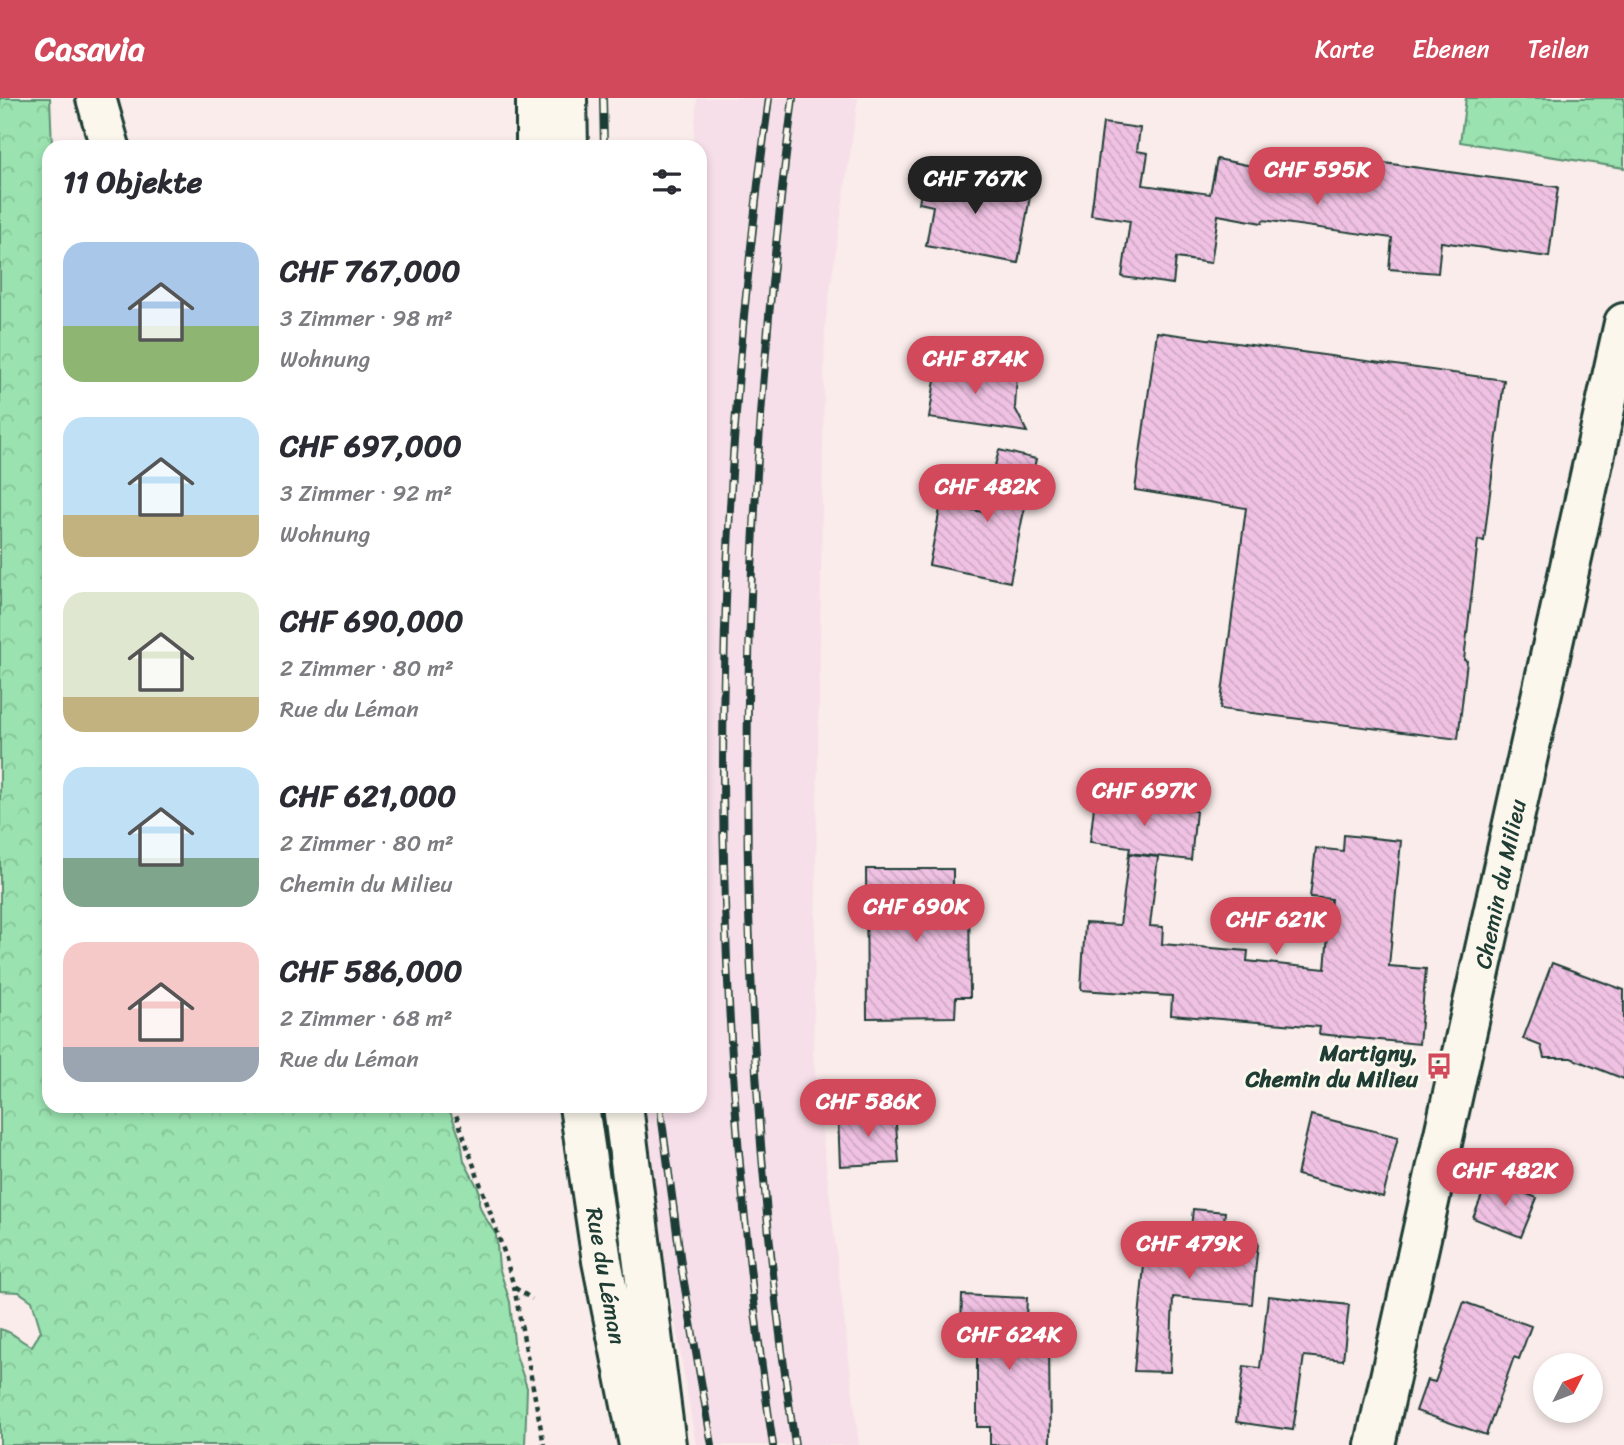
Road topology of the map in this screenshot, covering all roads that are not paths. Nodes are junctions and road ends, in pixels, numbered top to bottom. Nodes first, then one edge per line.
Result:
1 (96, 98) edge
2 (536, 98) edge
3 (566, 98) edge
4 (108, 140) edge
5 (537, 140) edge
6 (568, 140) edge
7 (1624, 323) edge
8 (580, 1113) edge
9 (624, 1113) edge
10 (639, 1445) edge
11 (666, 1445) edge
12 (1375, 1445) edge

1 - 4 street
2 - 5 street
3 - 6 street
7 - 12 street, Chemin du Milieu
8 - 10 street, Rue du Léman
9 - 11 street, Rue du Léman

